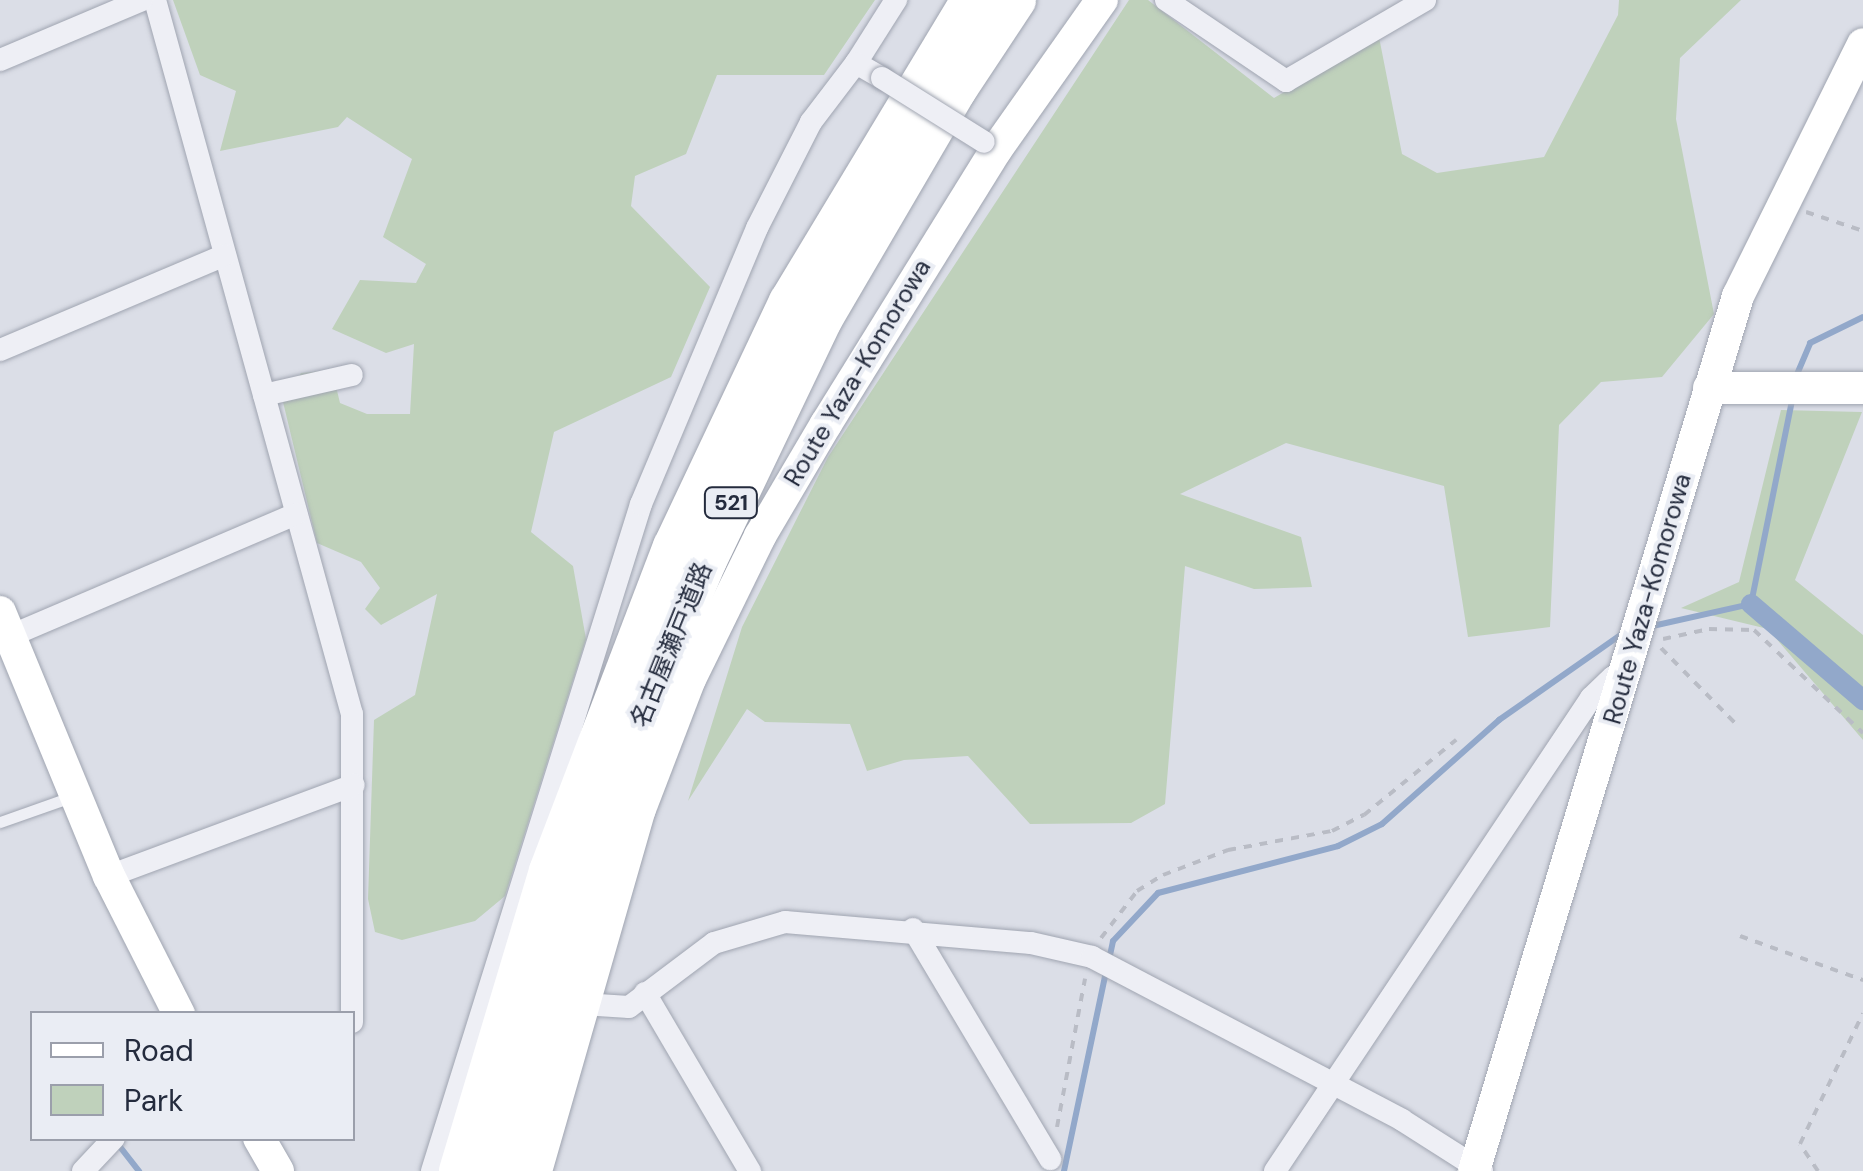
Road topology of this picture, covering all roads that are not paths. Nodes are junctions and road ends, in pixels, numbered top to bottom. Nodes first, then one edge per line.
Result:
1 (142, 0) edge
2 (155, 0) edge
3 (896, 0) edge
4 (972, 0) edge
5 (1016, 0) edge
6 (1102, 0) edge
7 (1166, 0) edge
8 (1425, 0) edge
9 (1863, 44) edge
10 (0, 60) edge
11 (856, 64) junction
12 (990, 146) junction
13 (225, 255) junction
14 (0, 350) edge
15 (352, 374) dead end
16 (1709, 388) junction
17 (1863, 388) edge
18 (264, 394) junction
19 (296, 514) junction
20 (5, 624) edge
21 (1641, 653) junction
22 (354, 785) junction
23 (75, 795) junction
24 (0, 822) edge
25 (108, 876) junction
26 (913, 929) junction
27 (645, 993) junction
28 (582, 1004) junction
29 (177, 1011) edge
30 (352, 1011) edge
31 (516, 1042) junction
32 (1331, 1085) junction
33 (111, 1141) edge
34 (261, 1141) edge
35 (1050, 1159) road end
36 (1477, 1170) edge
37 (83, 1171) edge
38 (278, 1171) edge
39 (432, 1171) edge
40 (460, 1171) edge
41 (501, 1171) edge
42 (536, 1171) edge
43 (750, 1171) edge
44 (1275, 1171) edge

1 - 10 street
2 - 13 street
3 - 11 street
4 - 31 highway, 名古屋瀬戸道路 / 521
5 - 31 highway, 名古屋瀬戸道路 / 521
6 - 12 main road, Route Yaza-Komorowa
7 - 8 street
9 - 16 main road, Route Yaza-Komorowa
11 - 12 street, bridge
11 - 39 street
12 - 28 main road, Route Yaza-Komorowa
13 - 14 street
13 - 18 street
15 - 18 street
16 - 17 main road
16 - 21 main road, Route Yaza-Komorowa
18 - 19 street
19 - 20 street
19 - 22 street
20 - 23 main road
21 - 32 street
21 - 36 main road, Route Yaza-Komorowa
22 - 25 street
22 - 30 street
23 - 24 lane
23 - 25 main road
25 - 29 main road
26 - 27 street
26 - 32 street
26 - 35 street
27 - 28 street
27 - 43 street
28 - 42 main road, Route Yaza-Komorowa
31 - 40 highway, 名古屋瀬戸道路 / 521
31 - 41 highway, 名古屋瀬戸道路 / 521
32 - 36 street
32 - 44 street
33 - 37 street
34 - 38 main road

